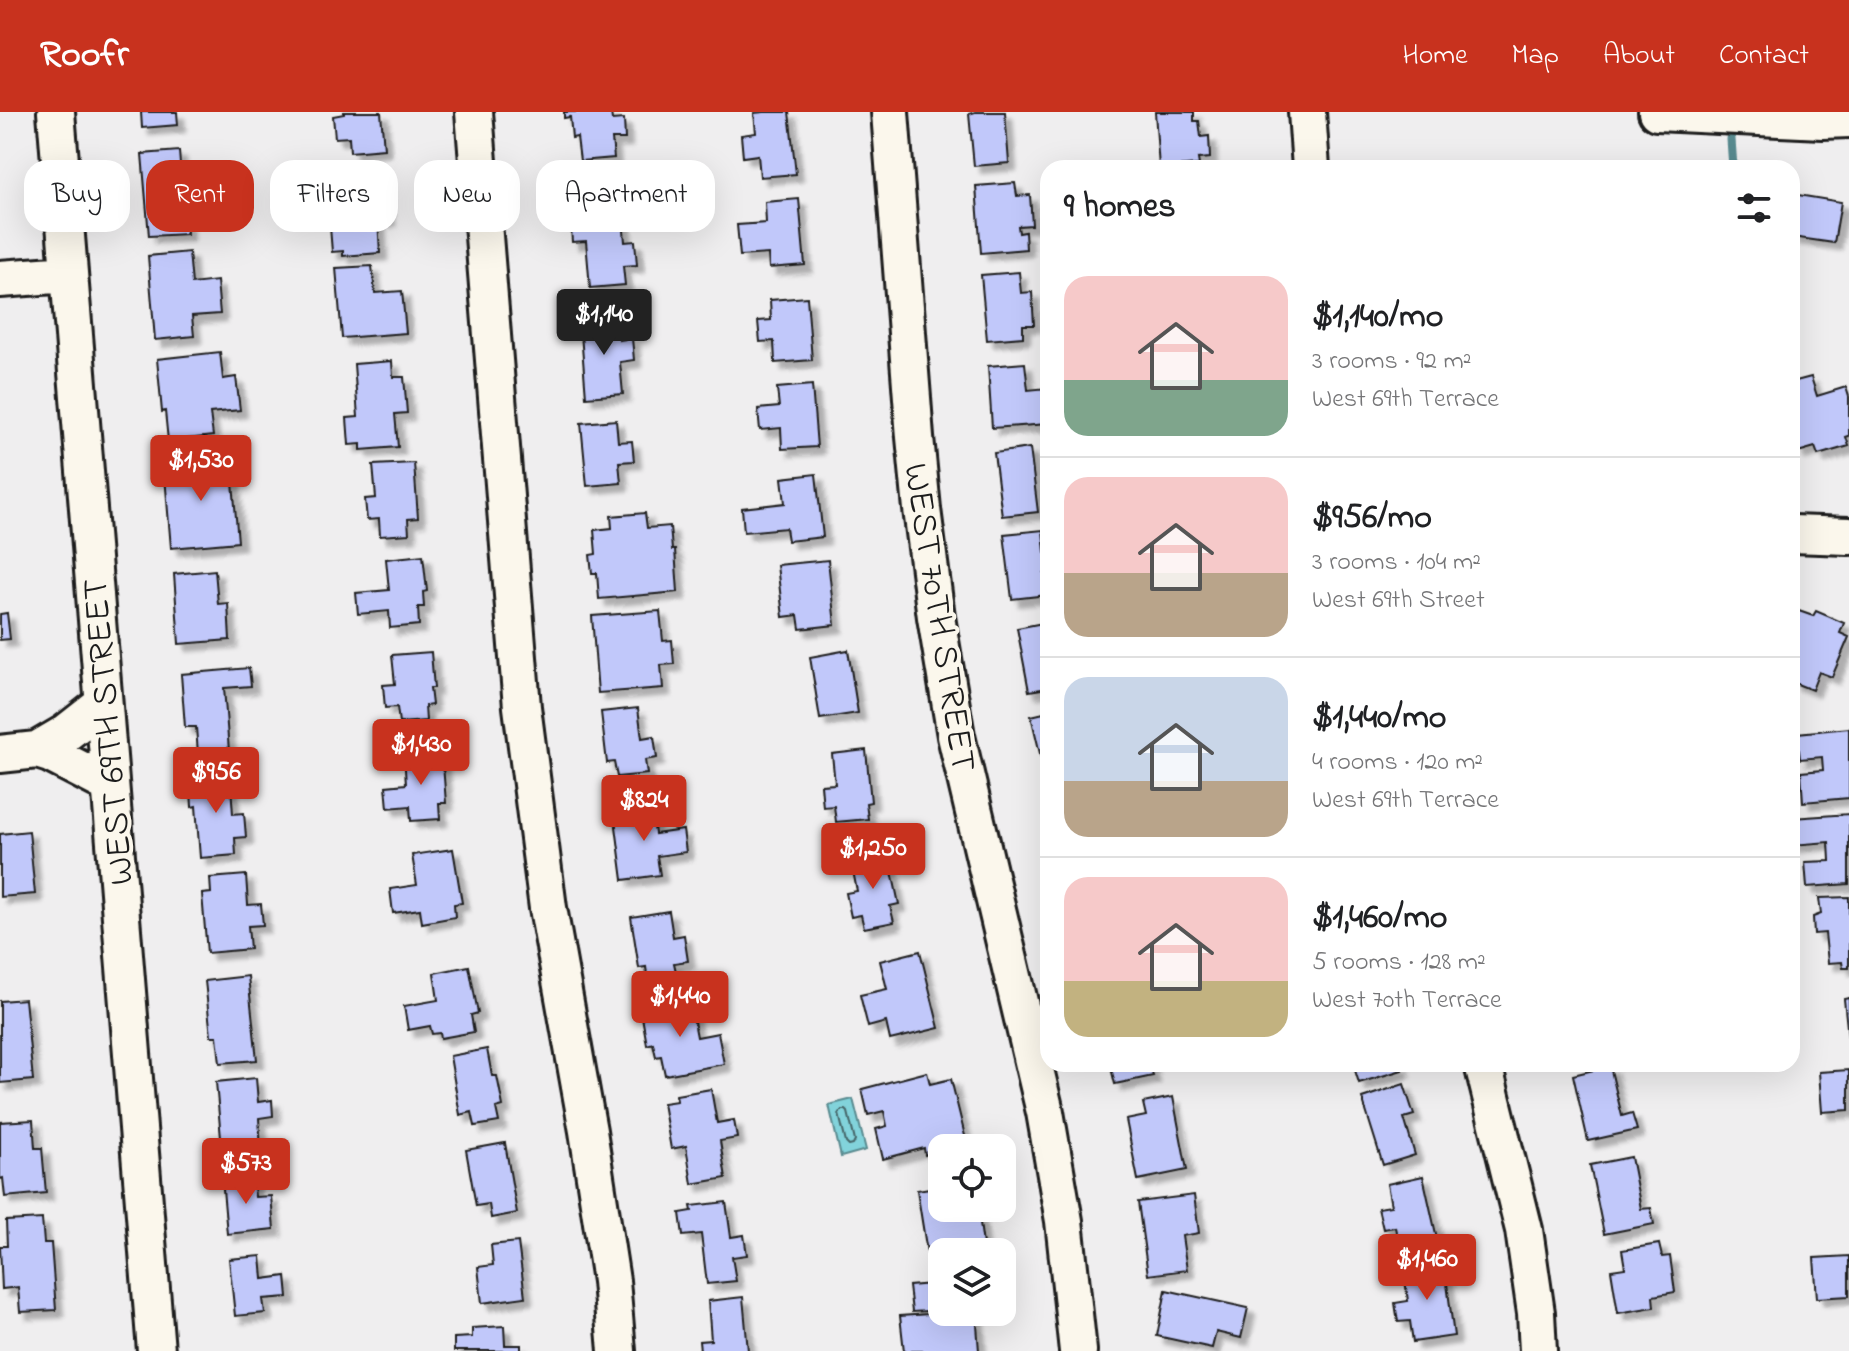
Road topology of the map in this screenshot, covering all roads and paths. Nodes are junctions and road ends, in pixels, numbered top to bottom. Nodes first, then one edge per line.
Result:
1 (56, 112) edge
2 (474, 112) edge
3 (890, 112) edge
4 (1307, 112) edge
5 (1657, 112) edge
6 (1849, 119) edge
7 (1310, 160) edge
8 (69, 274) junction
9 (0, 279) edge
10 (1800, 534) edge
11 (1849, 536) edge
12 (103, 704) junction
13 (37, 750) junction
14 (0, 754) edge
15 (110, 785) junction
16 (1485, 1072) edge
17 (156, 1351) edge
18 (617, 1351) edge
19 (1078, 1351) edge
20 (1538, 1351) edge

1 - 8 street, WEST 69TH STREET
2 - 18 street
3 - 19 street, WEST 70TH STREET
4 - 7 street
5 - 6 street
8 - 9 street
8 - 12 street, WEST 69TH STREET
10 - 11 street
12 - 13 street
12 - 15 street, WEST 69TH STREET
13 - 14 street
13 - 15 street
15 - 17 street, WEST 69TH STREET
16 - 20 street

